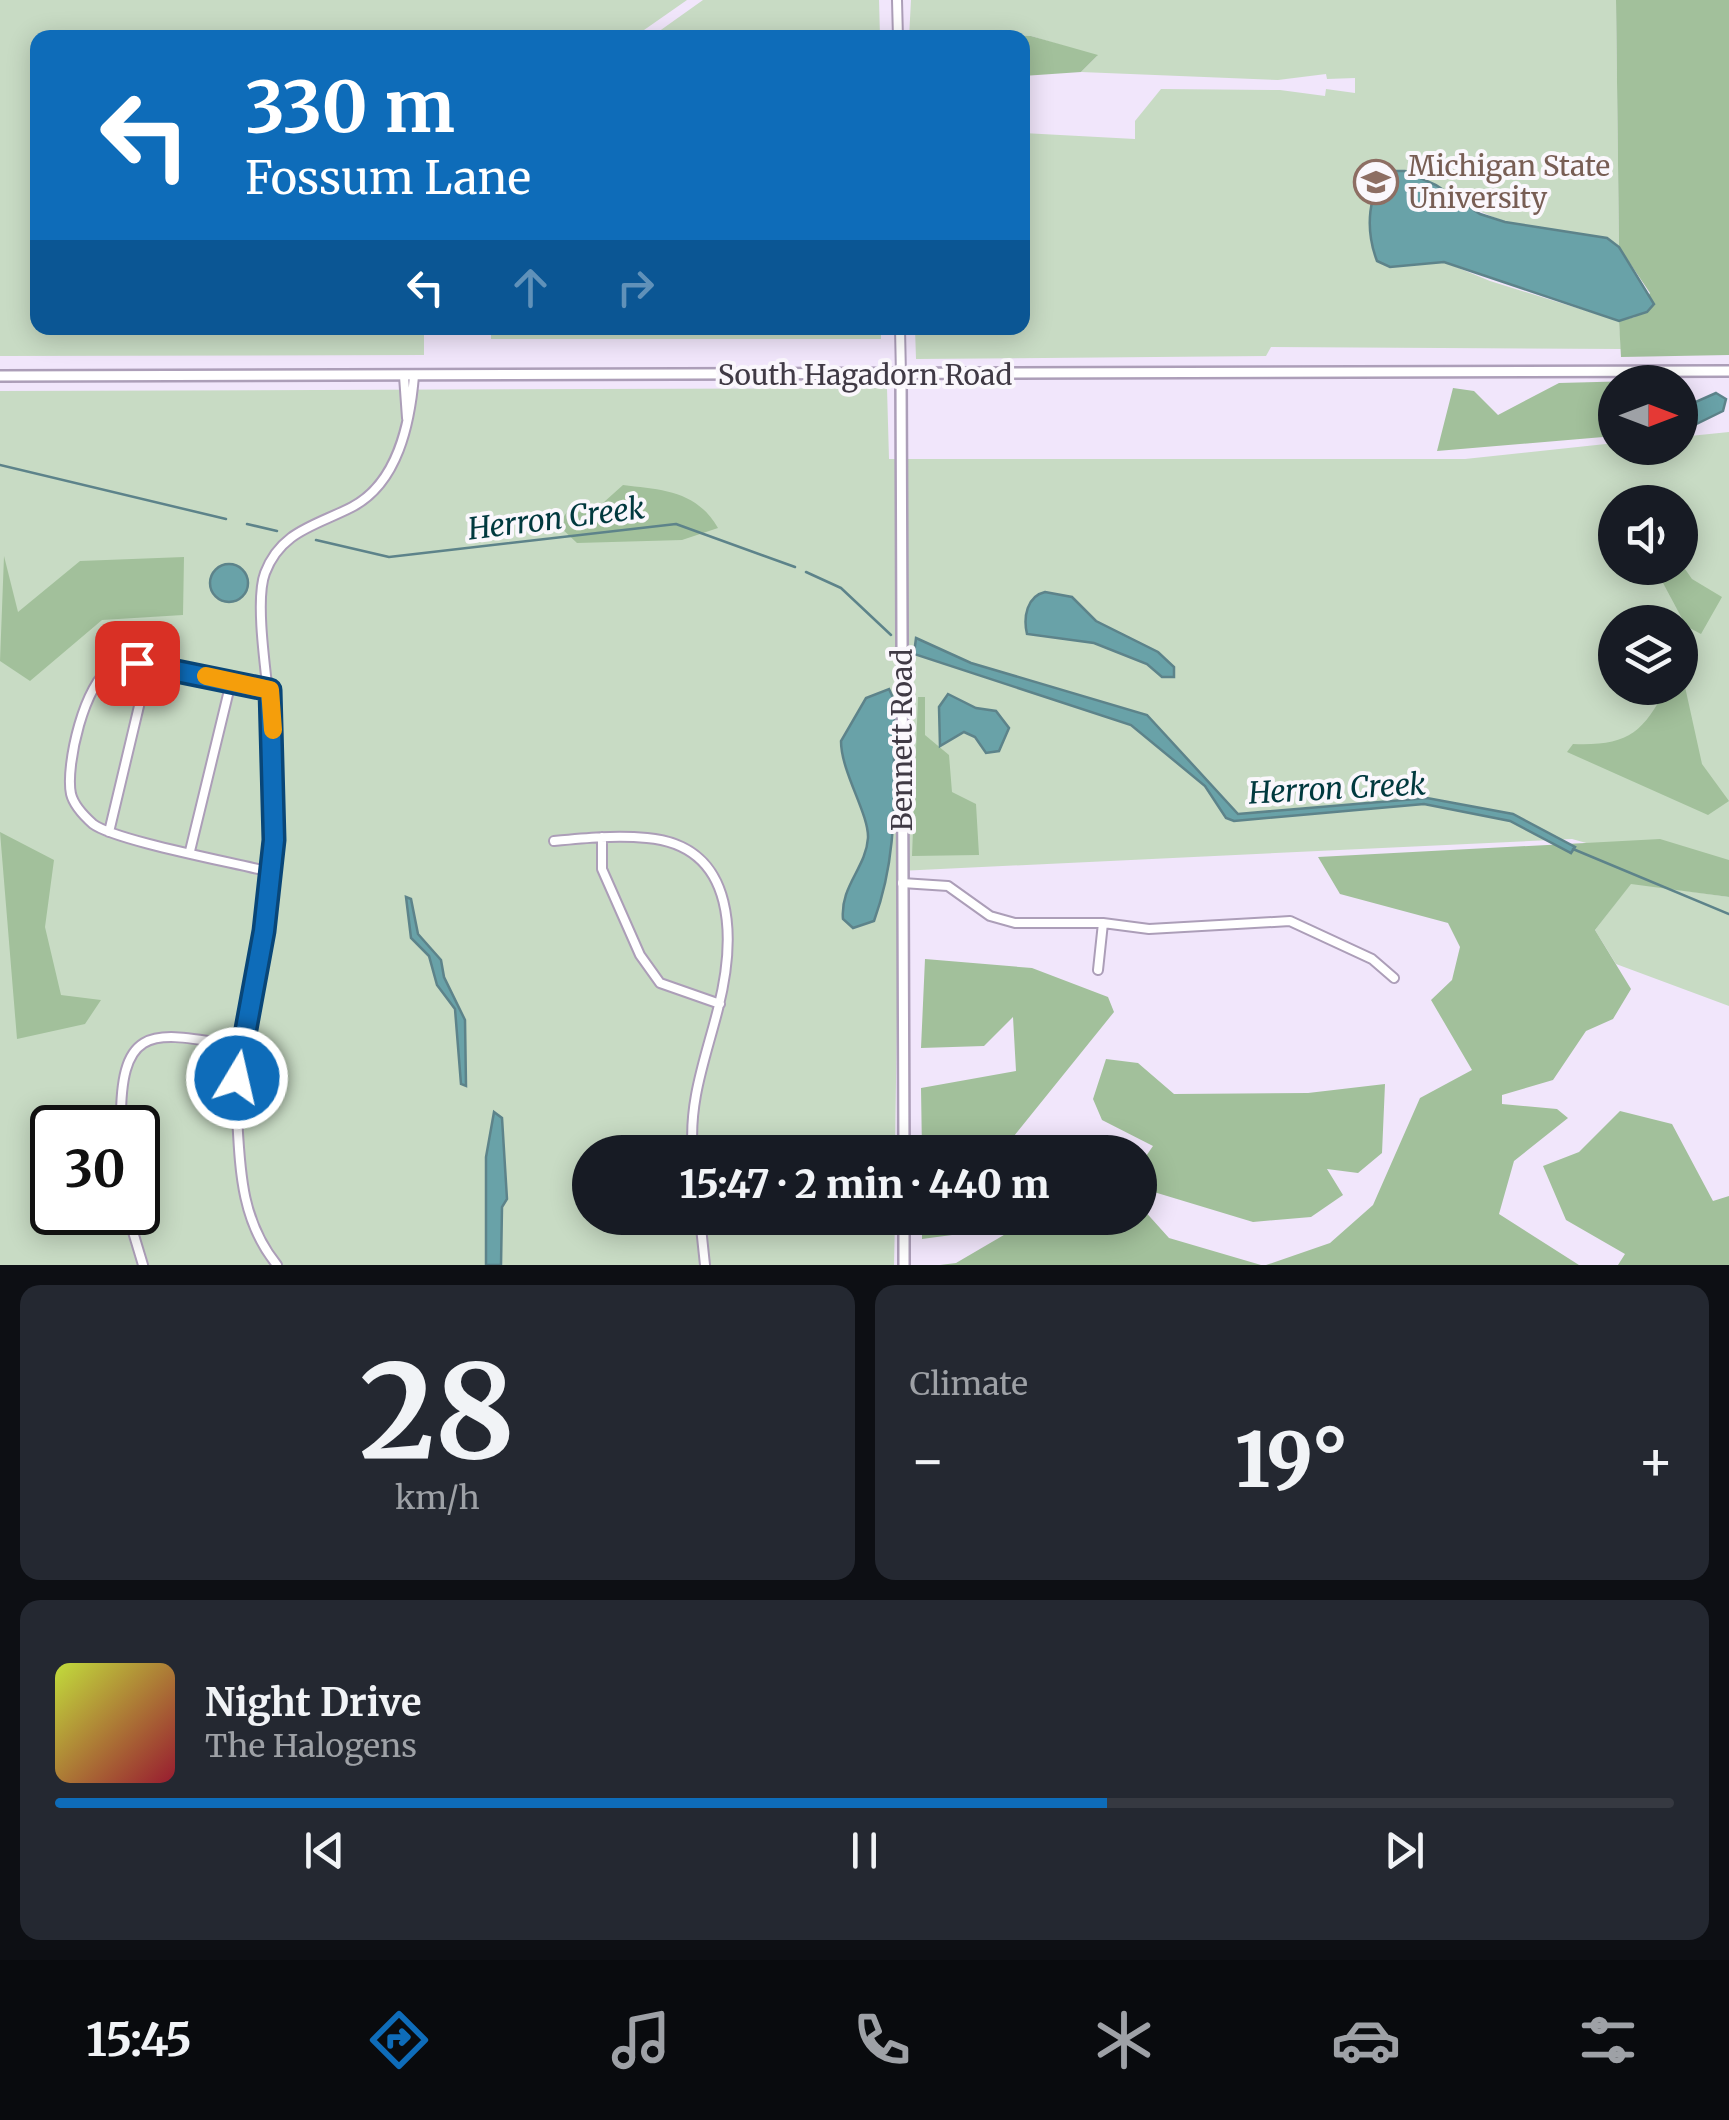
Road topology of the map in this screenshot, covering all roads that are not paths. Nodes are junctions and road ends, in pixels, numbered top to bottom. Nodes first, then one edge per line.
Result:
1 (898, 0) edge
2 (898, 30) edge
3 (900, 335) edge
4 (1729, 370) edge
5 (0, 376) edge
6 (409, 376) junction
7 (901, 376) junction
8 (149, 664) junction
9 (231, 682) junction
10 (270, 690) junction
11 (109, 832) junction
12 (602, 837) junction
13 (554, 841) dead end
14 (190, 851) junction
15 (270, 872) junction
16 (902, 883) junction
17 (990, 916) junction
18 (1102, 923) junction
19 (982, 928) dead end
20 (1098, 970) dead end
21 (1394, 978) dead end
22 (720, 1004) junction
23 (241, 1046) junction
24 (122, 1105) edge
25 (694, 1135) edge
26 (904, 1135) edge
27 (134, 1235) edge
28 (702, 1235) edge
29 (904, 1235) edge
30 (143, 1265) edge
31 (277, 1265) edge
32 (705, 1265) edge
33 (904, 1265) edge

1 - 2 street
3 - 7 street, Bennett Road
4 - 7 street, South Hagadorn Road
5 - 6 street, South Hagadorn Road
6 - 7 street, South Hagadorn Road
6 - 10 street
7 - 16 street, Bennett Road
8 - 9 street
8 - 11 street
8 - 11 street
9 - 10 street
9 - 14 street
10 - 15 street
11 - 14 street
12 - 13 street
12 - 22 street
12 - 22 street
14 - 15 street
15 - 23 street
16 - 17 street
16 - 26 street, Bennett Road
17 - 18 street
17 - 19 street
18 - 20 street
18 - 21 street
22 - 25 street
23 - 24 street
23 - 31 street
27 - 30 street
28 - 32 street
29 - 33 street

